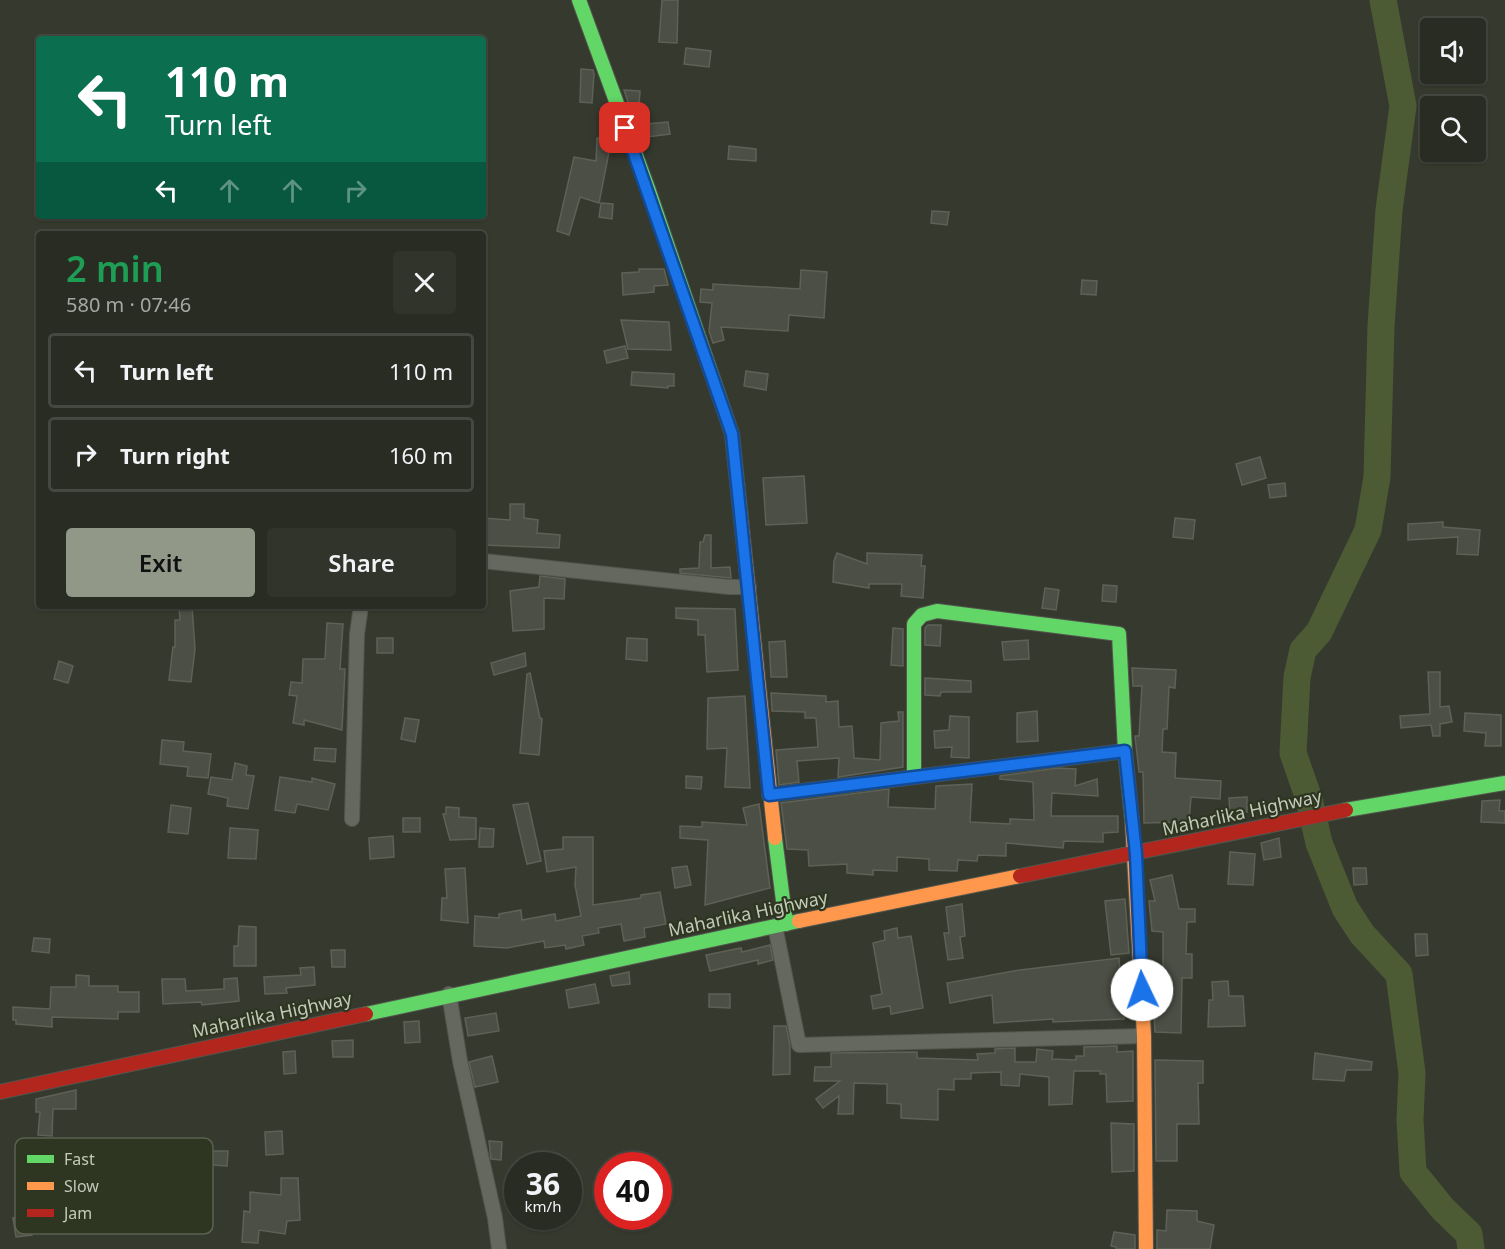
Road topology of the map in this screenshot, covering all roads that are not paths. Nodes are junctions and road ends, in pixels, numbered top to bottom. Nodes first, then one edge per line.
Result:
1 (579, 0) edge
2 (486, 561) edge
3 (749, 586) junction
4 (361, 609) edge
5 (1125, 751) junction
6 (914, 776) junction
7 (1505, 783) edge
8 (769, 795) junction
9 (352, 819) dead end
10 (1136, 854) junction
11 (780, 925) junction
12 (449, 994) junction
13 (1144, 1036) junction
14 (0, 1092) edge
15 (498, 1249) edge
16 (1146, 1249) edge

1 - 3 main road
2 - 3 street
3 - 8 main road
4 - 9 street
5 - 6 street
5 - 6 main road
5 - 10 main road
6 - 8 street
7 - 10 main road, Maharlika Highway
8 - 11 main road
10 - 11 main road, Maharlika Highway
10 - 13 main road
11 - 12 main road, Maharlika Highway
11 - 13 street
12 - 14 main road, Maharlika Highway
12 - 15 street
13 - 16 main road

